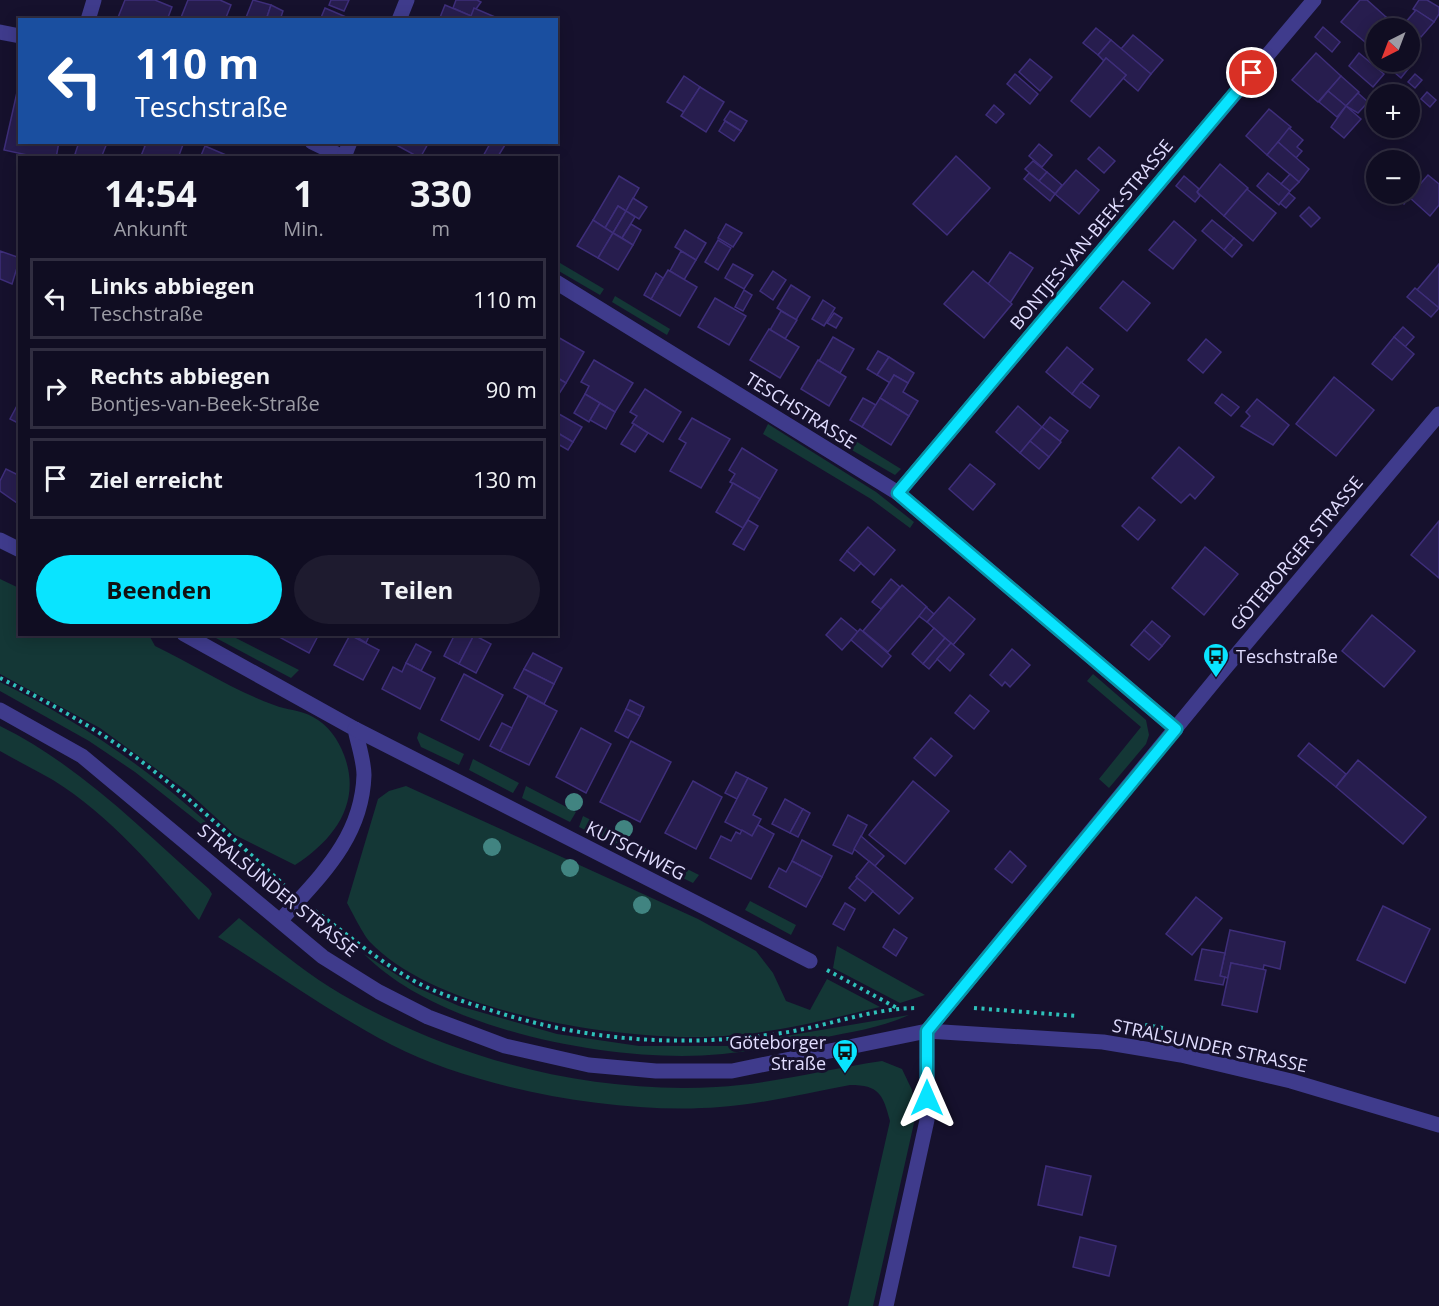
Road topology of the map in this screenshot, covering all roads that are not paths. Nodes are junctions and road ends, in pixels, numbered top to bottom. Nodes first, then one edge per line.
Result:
1 (94, 0) edge
2 (407, 0) edge
3 (1314, 0) edge
4 (89, 18) edge
5 (400, 18) edge
6 (0, 32) edge
7 (18, 36) edge
8 (319, 144) edge
9 (346, 152) edge
10 (558, 283) edge
11 (1439, 414) edge
12 (898, 493) junction
13 (0, 540) edge
14 (18, 549) edge
15 (188, 636) edge
16 (0, 710) edge
17 (355, 729) junction
18 (1176, 729) junction
19 (280, 921) junction
20 (810, 961) road end
21 (927, 1031) junction
22 (1439, 1125) edge
23 (886, 1306) edge

1 - 4 street
2 - 5 street
3 - 12 street, BONTJES-VAN-BEEK-STRASSE
6 - 7 street
8 - 9 street
10 - 12 street, TESCHSTRASSE
11 - 18 street, GÖTEBORGER STRASSE
12 - 18 street, TESCHSTRASSE
13 - 14 street
15 - 17 street, KUTSCHWEG
16 - 19 street, STRALSUNDER STRASSE
17 - 19 street
17 - 20 street, KUTSCHWEG
18 - 21 street, GÖTEBORGER STRASSE
19 - 21 street, STRALSUNDER STRASSE
21 - 22 street, STRALSUNDER STRASSE
21 - 23 street

